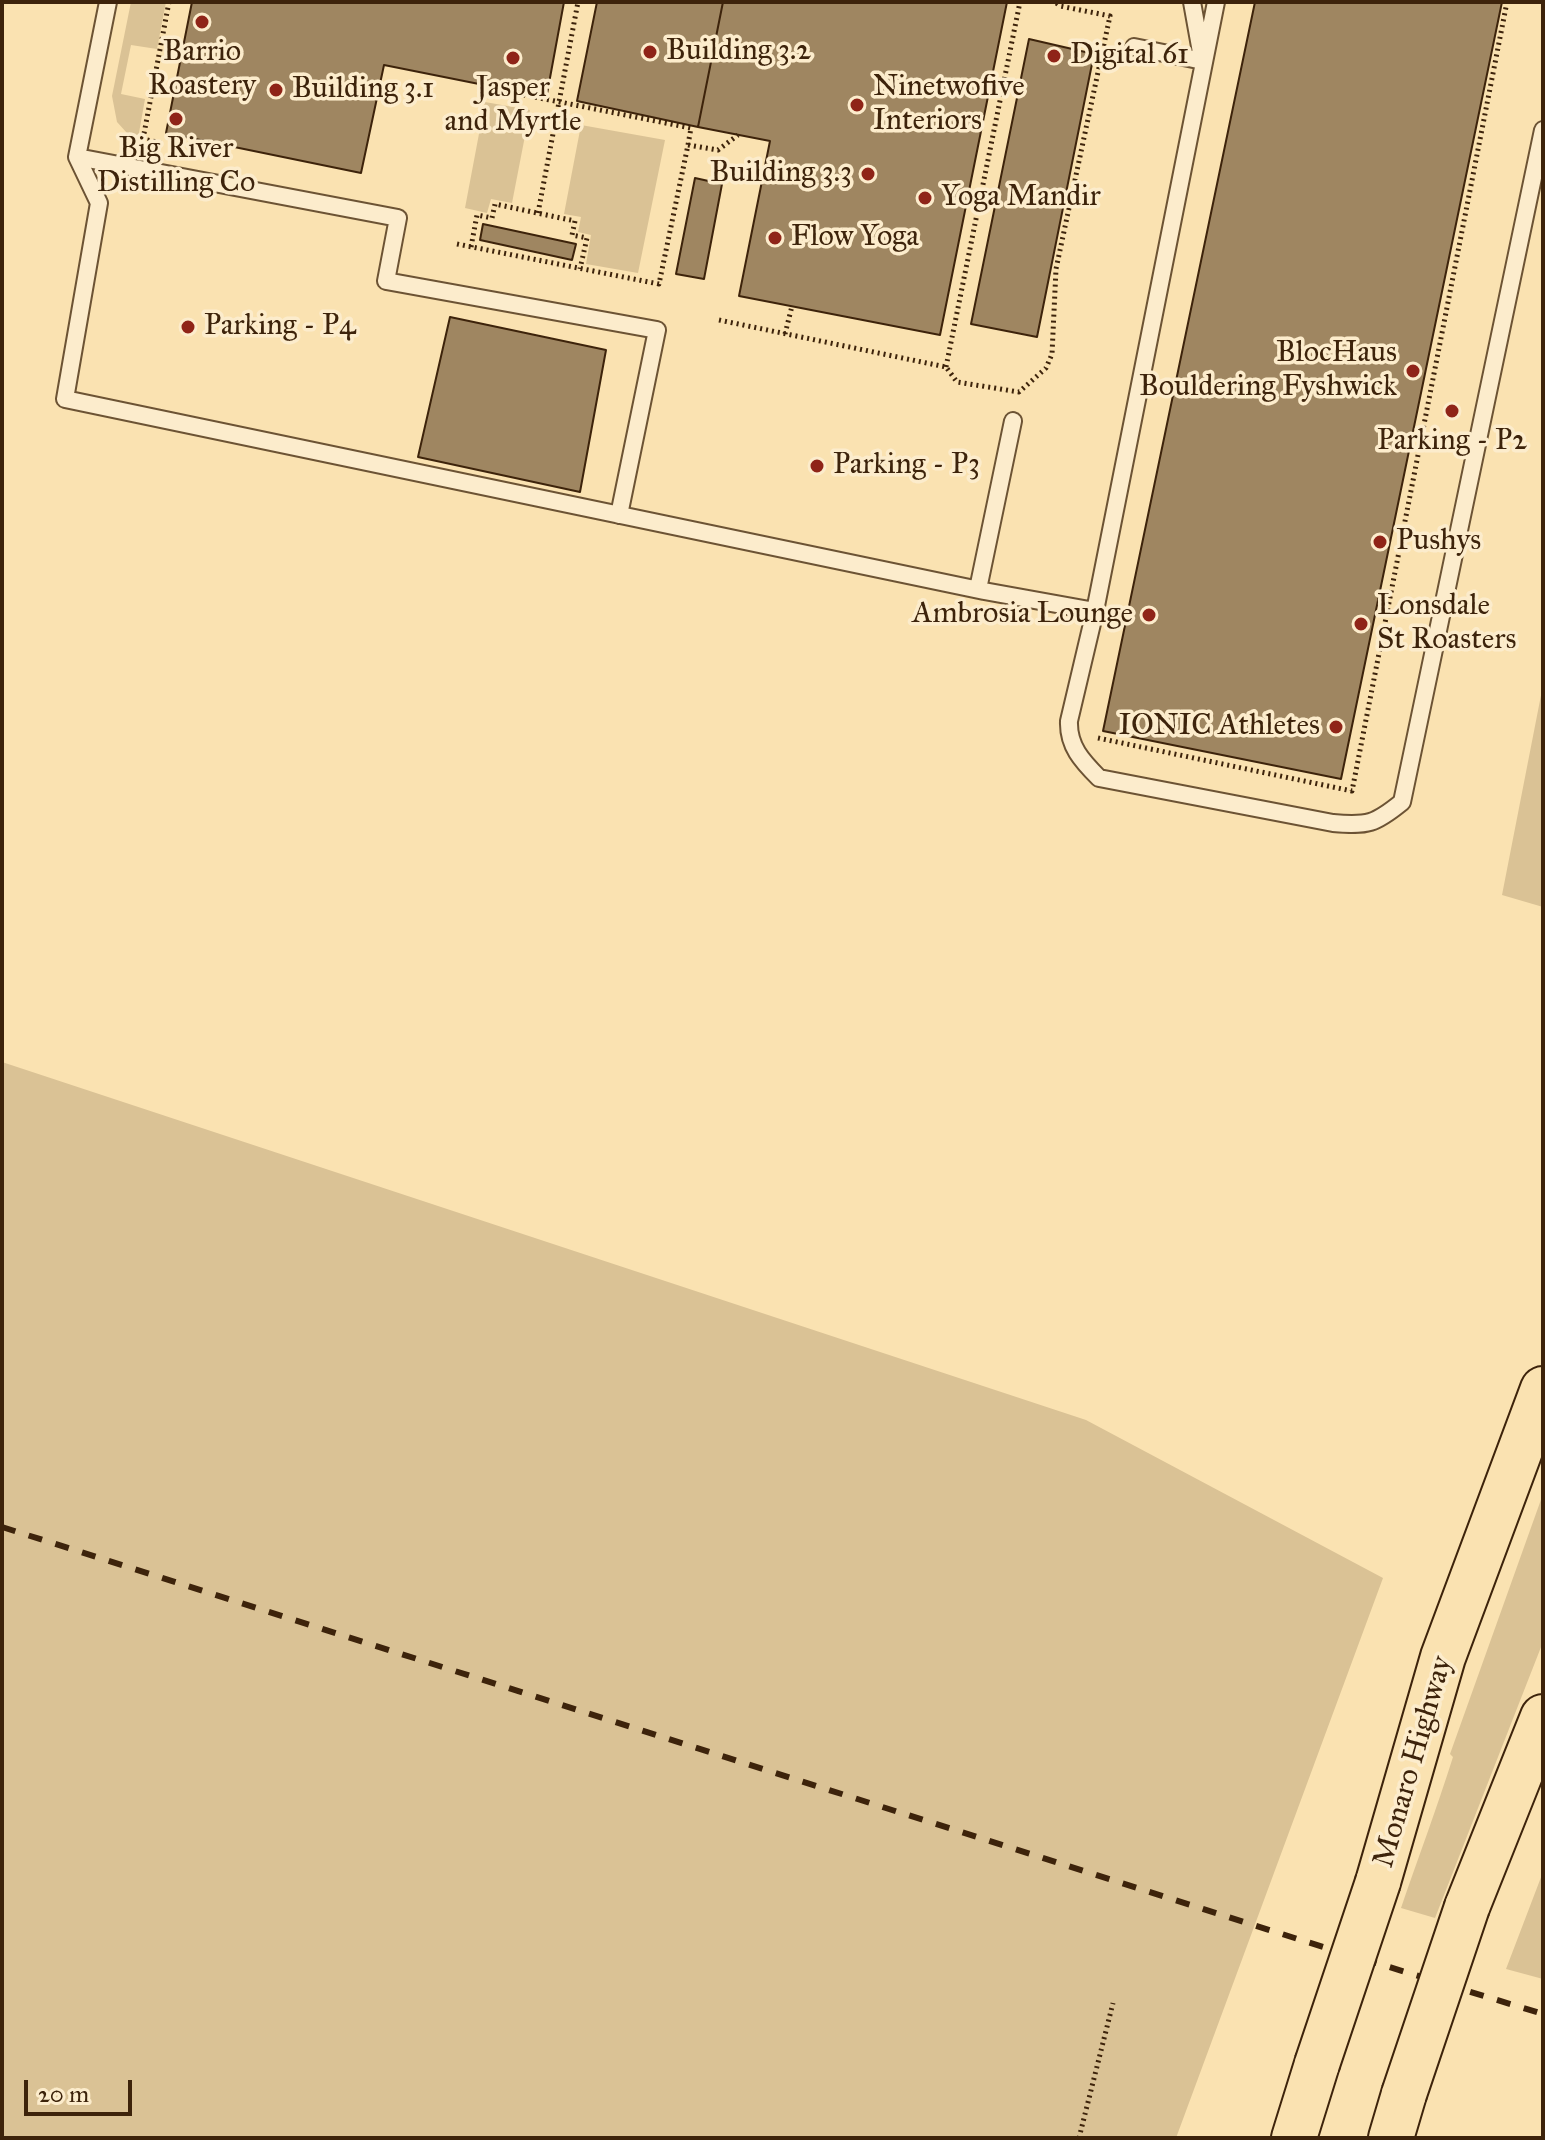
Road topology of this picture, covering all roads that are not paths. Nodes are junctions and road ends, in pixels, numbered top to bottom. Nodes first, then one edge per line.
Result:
1 (108, 2) edge
2 (1192, 2) edge
3 (1216, 2) edge
4 (1134, 47) dead end
5 (1203, 61) junction
6 (1543, 130) edge
7 (77, 157) junction
8 (1013, 421) dead end
9 (619, 515) junction
10 (978, 589) junction
11 (1095, 611) junction
12 (1543, 1389) edge
13 (1543, 1717) edge
14 (1543, 1797) edge
15 (1467, 1907) junction
16 (1294, 2138) edge
17 (1391, 2138) edge

1 - 7 lane
2 - 5 lane
3 - 5 lane
4 - 5 lane
5 - 11 lane
6 - 11 lane
7 - 9 lane
7 - 9 lane
8 - 10 lane
9 - 10 lane
10 - 11 lane
12 - 16 highway, Monaro Highway, bridge
13 - 15 highway
14 - 15 highway
15 - 17 highway, bridge

